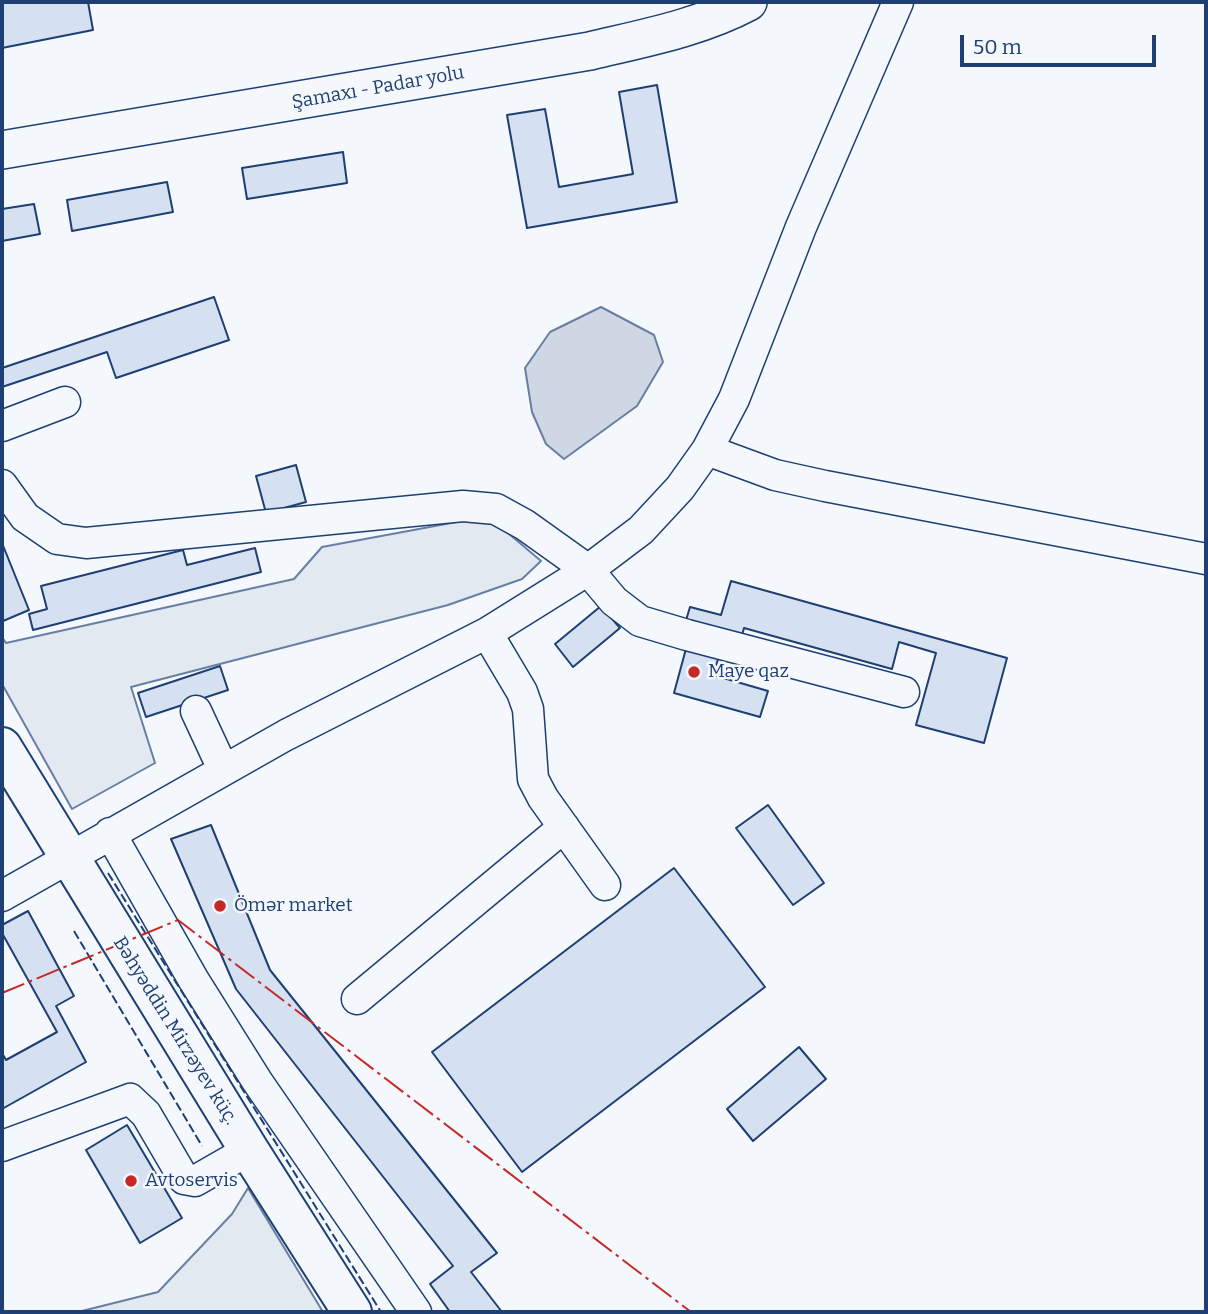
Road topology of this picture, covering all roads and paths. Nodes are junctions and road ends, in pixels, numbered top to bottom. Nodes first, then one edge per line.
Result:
1 (748, 2) edge
2 (898, 2) edge
3 (2, 150) edge
4 (65, 402) dead end
5 (2, 426) edge
6 (707, 450) junction
7 (2, 485) edge
8 (1206, 559) edge
9 (588, 570) junction
10 (487, 633) junction
11 (904, 692) dead end
12 (196, 711) dead end
13 (2, 747) edge
14 (223, 769) junction
15 (564, 827) junction
16 (110, 833) junction
17 (68, 857) junction
18 (605, 885) dead end
19 (2, 896) edge
20 (357, 999) dead end
21 (2, 1146) edge
22 (249, 1150) junction
23 (352, 1312) edge
24 (416, 1312) edge

1 - 3 main road, Şamaxı - Padar yolu
2 - 6 lane
4 - 5 lane
6 - 8 lane
6 - 9 lane
7 - 9 lane
9 - 10 lane
9 - 11 lane
10 - 14 lane
10 - 15 lane
12 - 14 lane
13 - 17 highway, Bəhyəddin Mirzəyev küç.
14 - 16 lane
15 - 18 lane
15 - 20 lane
16 - 17 lane
16 - 24 lane
17 - 19 lane
17 - 22 highway, Bəhyəddin Mirzəyev küç.
21 - 22 lane
22 - 23 highway, Bəhyəddin Mirzəyev küç.

